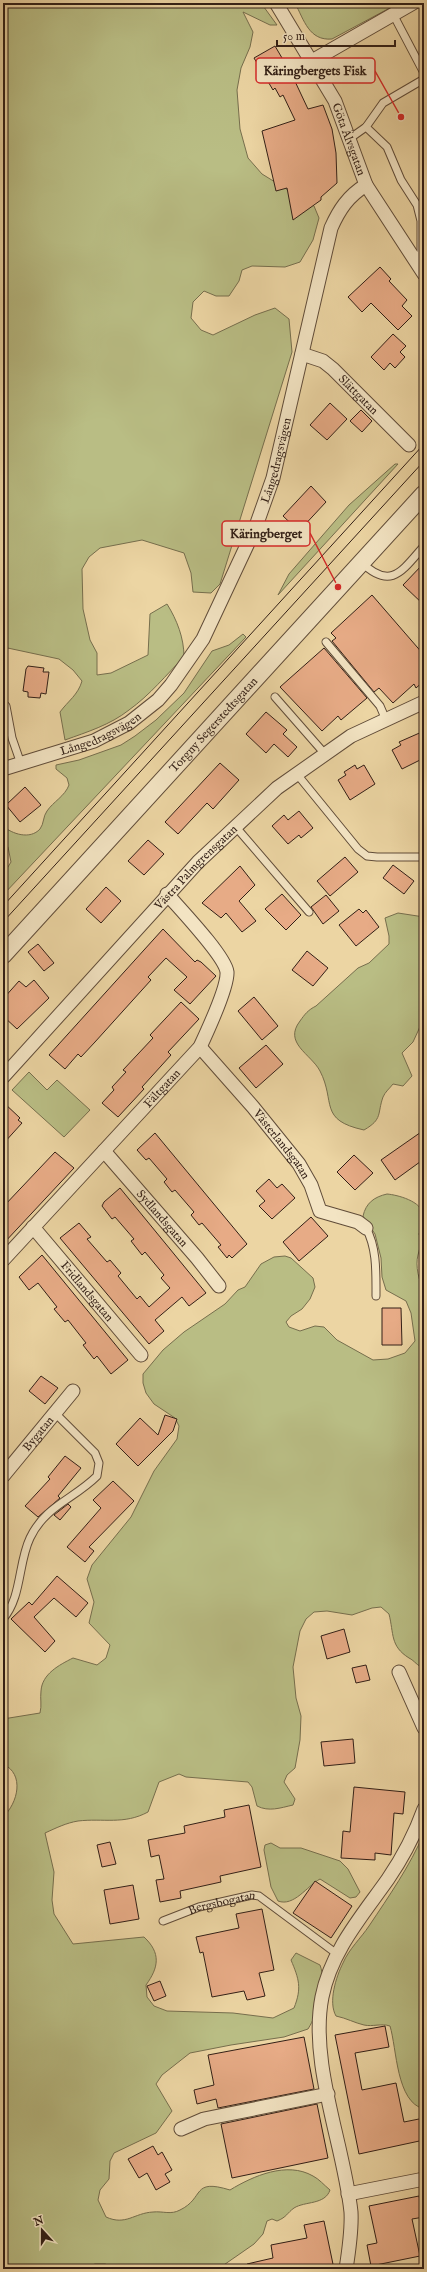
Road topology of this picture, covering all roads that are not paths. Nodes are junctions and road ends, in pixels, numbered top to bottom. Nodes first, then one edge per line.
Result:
1 (276, 3) edge
2 (413, 3) edge
3 (393, 14) junction
4 (312, 60) junction
5 (424, 73) edge
6 (424, 79) edge
7 (366, 127) junction
8 (349, 139) junction
9 (366, 185) junction
10 (416, 262) junction
11 (424, 274) edge
12 (302, 354) junction
13 (409, 445) dead end
14 (421, 503) edge
15 (424, 546) edge
16 (361, 562) junction
17 (326, 642) dead end
18 (275, 697) dead end
19 (424, 702) edge
20 (6, 706) dead end
21 (386, 720) junction
22 (325, 754) junction
23 (21, 764) junction
24 (3, 769) edge
25 (296, 774) junction
26 (235, 826) junction
27 (424, 857) edge
28 (167, 894) junction
29 (309, 912) dead end
30 (3, 955) edge
31 (200, 1047) junction
32 (3, 1077) edge
33 (104, 1151) junction
34 (33, 1227) junction
35 (366, 1228) joint
36 (3, 1260) edge
37 (219, 1286) dead end
38 (376, 1296) dead end
39 (141, 1355) dead end
40 (73, 1391) dead end
41 (55, 1413) junction
42 (3, 1476) edge
43 (3, 1619) edge
44 (399, 1672) dead end
45 (424, 1728) edge
46 (424, 1809) edge
47 (163, 1921) dead end
48 (337, 1954) junction
49 (328, 2094) junction
50 (181, 2129) dead end
51 (424, 2179) edge
52 (348, 2194) junction
53 (346, 2269) edge

1 - 4 street, Göta Älvsgatan
2 - 3 street
3 - 4 street
3 - 5 lane
4 - 8 street, Göta Älvsgatan
6 - 7 lane
7 - 8 lane
7 - 10 lane
8 - 9 street, Göta Älvsgatan
9 - 10 street, Göta Älvsgatan
9 - 12 street, Långedragsvägen
10 - 11 street, Göta Älvsgatan
12 - 13 street, Slättgatan
12 - 23 street, Långedragsvägen
14 - 16 street, Torgny Segerstedtsgatan
15 - 16 lane
16 - 30 street, Torgny Segerstedtsgatan
17 - 21 lane
18 - 22 lane
19 - 21 street, Västra Palmgrensgatan
20 - 23 lane
21 - 22 street, Västra Palmgrensgatan
22 - 25 street, Västra Palmgrensgatan
23 - 24 street, Långedragsvägen
25 - 26 street, Västra Palmgrensgatan
25 - 27 lane
26 - 28 street, Västra Palmgrensgatan
26 - 29 lane
28 - 31 street, Fältgatan
28 - 32 street, Västra Palmgrensgatan
31 - 33 street, Fältgatan
31 - 35 street, Västerlandsgatan
33 - 34 street, Fältgatan
33 - 37 street, Sydlandsgatan
34 - 36 street, Fältgatan
34 - 39 street, Fridlandsgatan
35 - 38 lane
40 - 41 street, Bygatan
41 - 42 street, Bygatan
41 - 43 lane
44 - 45 street
46 - 48 street
47 - 48 lane, Bergsbogatan
48 - 49 street
49 - 50 street
49 - 52 street
51 - 52 street
52 - 53 street

